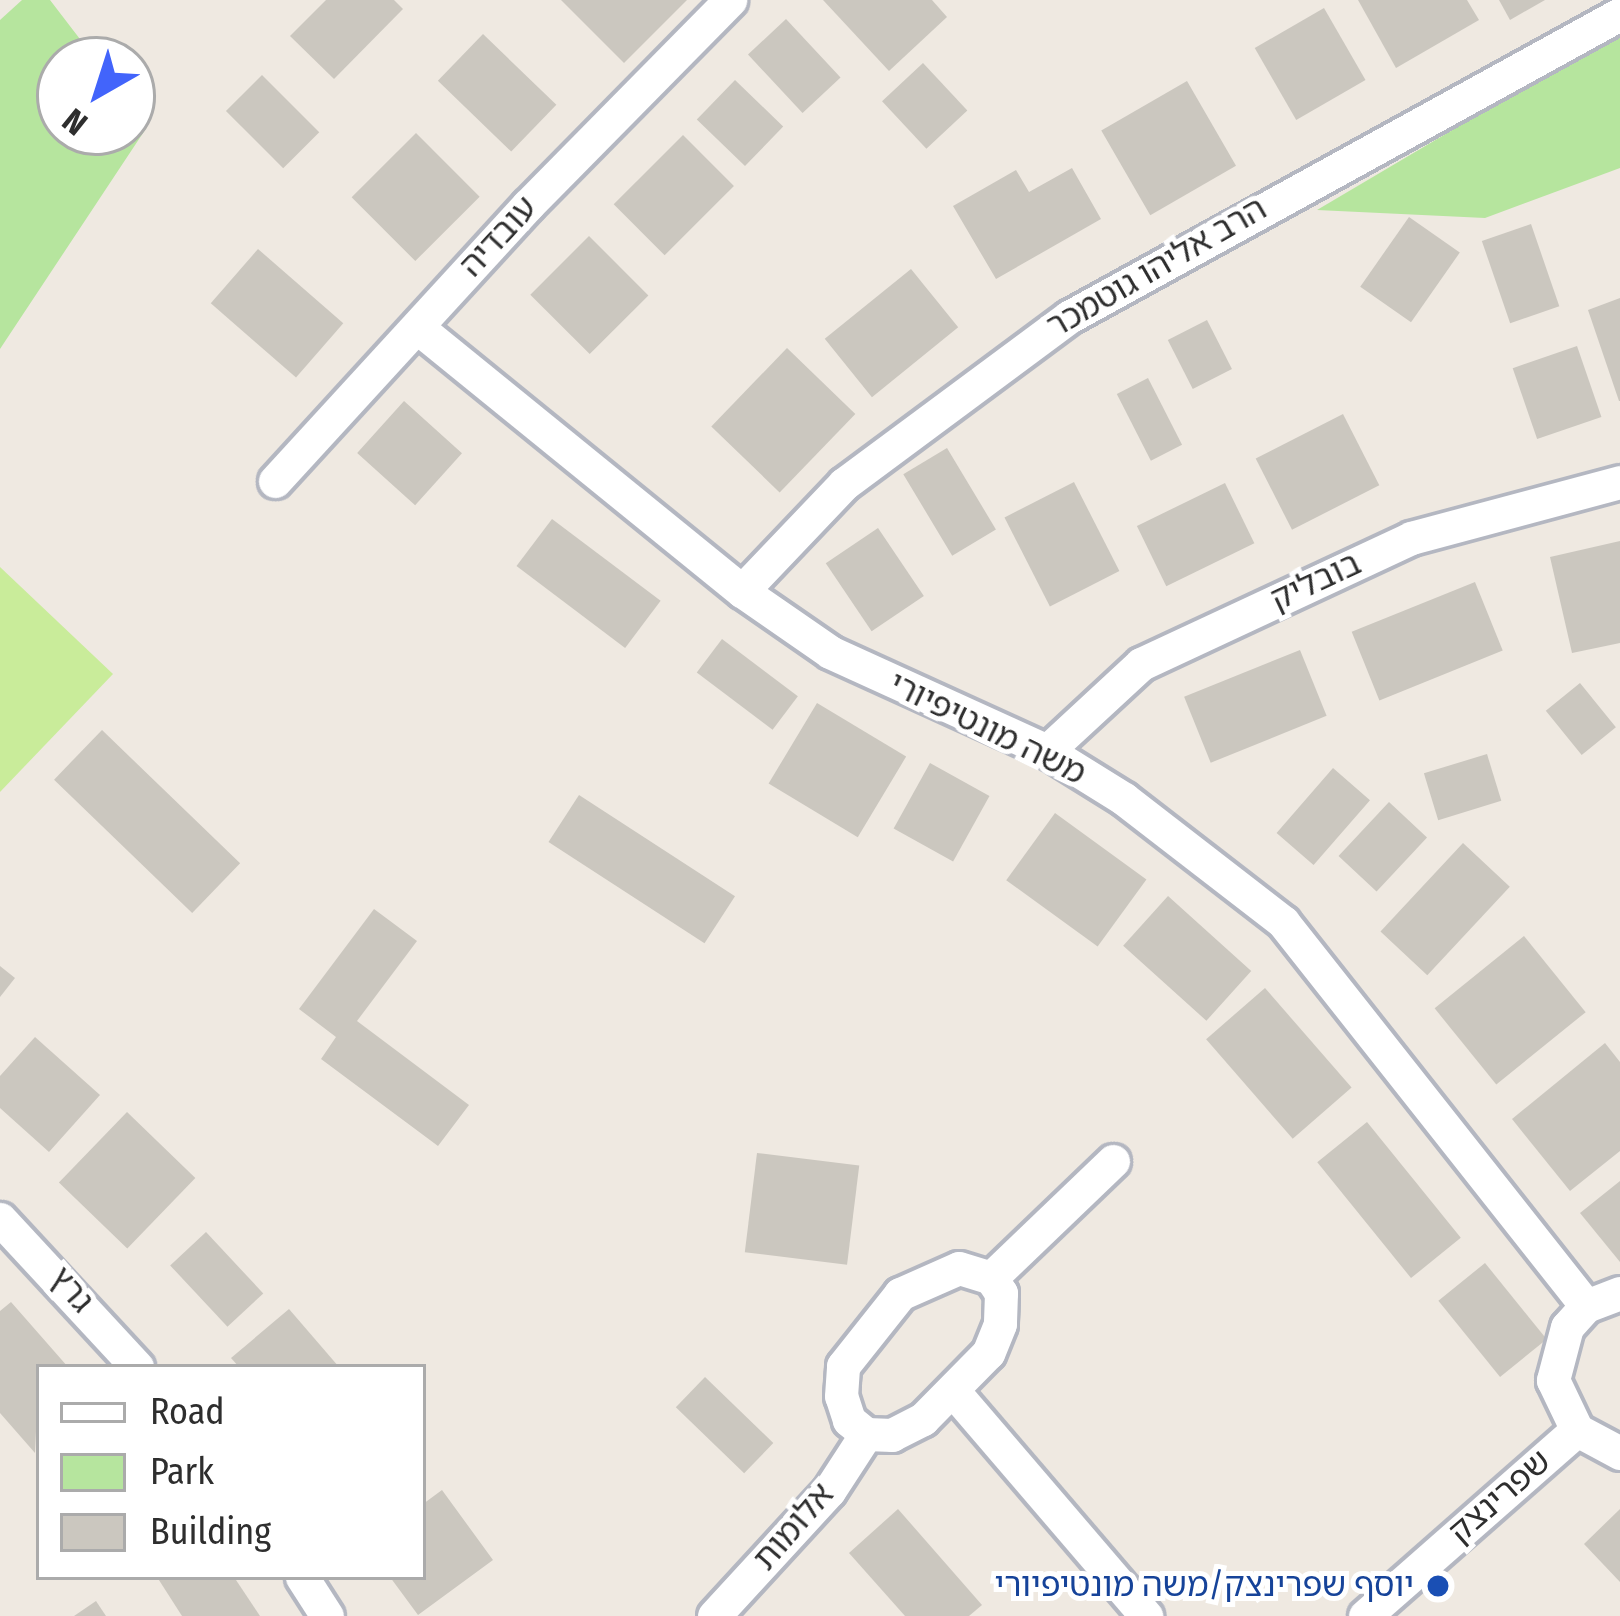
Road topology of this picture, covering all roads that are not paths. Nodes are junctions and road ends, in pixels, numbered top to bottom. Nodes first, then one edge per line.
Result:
1 (730, 0) edge
2 (1620, 14) edge
3 (417, 327) junction
4 (275, 481) dead end
5 (1620, 482) edge
6 (742, 591) junction
7 (1047, 751) junction
8 (1113, 1161) dead end
9 (0, 1219) edge
10 (991, 1278) junction
11 (1620, 1292) edge
12 (1586, 1306) junction
13 (134, 1364) edge
14 (955, 1393) junction
15 (1577, 1430) junction
16 (866, 1434) junction
17 (1620, 1453) edge
18 (304, 1580) edge
19 (1148, 1610) edge
20 (1364, 1615) edge
21 (327, 1616) edge
22 (714, 1616) edge

1 - 3 street, עובדיה
2 - 6 street, הרב אליהו גוטמכר
3 - 4 street, עובדיה
3 - 6 street, משה מונטיפיורי
5 - 7 street, בובליק
6 - 7 street, משה מונטיפיורי
7 - 12 street, משה מונטיפיורי
8 - 10 street
9 - 13 street, גרץ
10 - 14 street
10 - 16 street
11 - 12 street
12 - 15 street
14 - 16 street
14 - 19 street
15 - 17 street
15 - 20 street, שפרינצק
16 - 22 street, אלומות
18 - 21 street

